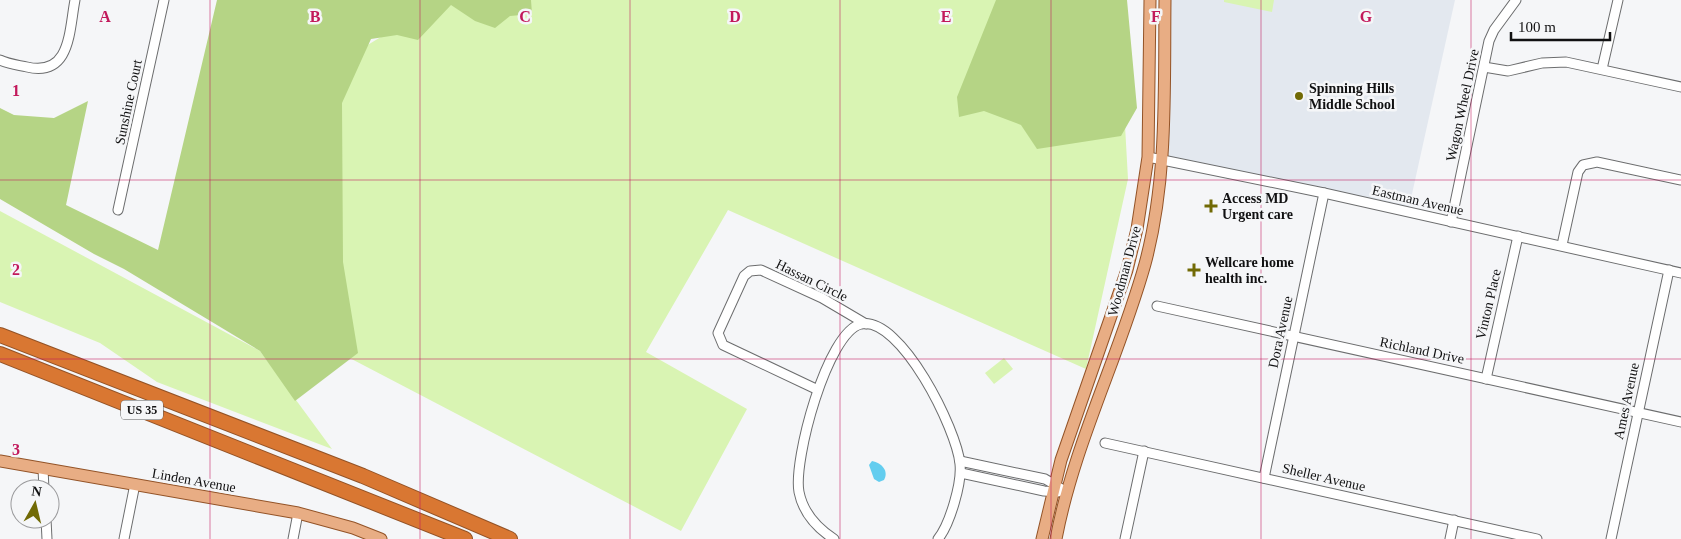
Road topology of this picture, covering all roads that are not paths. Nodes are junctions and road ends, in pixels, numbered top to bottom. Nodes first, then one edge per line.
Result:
1 (75, 0) edge
2 (164, 0) edge
3 (1150, 0) edge
4 (1165, 0) edge
5 (1618, 0) edge
6 (1512, 1) edge
7 (0, 60) edge
8 (1484, 67) junction
9 (1602, 70) junction
10 (1681, 87) edge
11 (1148, 157) junction
12 (1162, 159) junction
13 (1681, 180) edge
14 (1324, 193) junction
15 (118, 210) dead end
16 (1450, 222) junction
17 (1518, 236) junction
18 (1562, 246) junction
19 (1669, 270) junction
20 (1681, 273) edge
21 (1157, 306) dead end
22 (866, 324) junction
23 (0, 335) edge
24 (1293, 336) junction
25 (0, 354) edge
26 (0, 360) edge
27 (47, 373) junction
28 (1486, 379) junction
29 (816, 389) junction
30 (1638, 413) junction
31 (1681, 422) edge
32 (1105, 443) dead end
33 (1144, 451) junction
34 (0, 461) edge
35 (960, 461) junction
36 (43, 469) junction
37 (960, 473) junction
38 (1264, 478) junction
39 (44, 479) edge
40 (135, 484) junction
41 (1053, 488) junction
42 (1067, 492) junction
43 (298, 513) junction
44 (1454, 520) junction
45 (124, 539) edge
46 (293, 539) edge
47 (381, 539) edge
48 (464, 539) edge
49 (510, 539) edge
50 (834, 539) edge
51 (938, 539) edge
52 (1042, 539) edge
53 (1056, 539) edge
54 (1125, 539) edge
55 (1450, 539) edge
56 (1537, 539) edge
57 (1611, 539) edge

1 - 7 street
2 - 15 street, Sunshine Court
3 - 11 main road, Woodman Drive
4 - 12 main road, Woodman Drive
5 - 9 street
6 - 8 street, Wagon Wheel Drive
8 - 9 street
8 - 16 street, Wagon Wheel Drive
9 - 10 street
11 - 12 street, Eastman Avenue
11 - 41 main road, Woodman Drive
12 - 14 street, Eastman Avenue
12 - 42 main road, Woodman Drive
13 - 18 street
14 - 16 street, Eastman Avenue
14 - 24 street, Dora Avenue
16 - 17 street, Eastman Avenue
17 - 18 street, Eastman Avenue
17 - 28 street, Vinton Place
18 - 19 street, Eastman Avenue
19 - 20 street, Eastman Avenue
19 - 30 street, Ames Avenue
21 - 24 street, Richland Drive
22 - 29 street
22 - 29 street, Hassan Circle
22 - 35 street, Hassan Circle
23 - 49 highway, US 35
24 - 28 street, Richland Drive
24 - 38 street, Dora Avenue
25 - 27 highway, US 35
26 - 27 highway
27 - 48 highway, US 35
28 - 30 street, Richland Drive
29 - 50 street
30 - 31 street, Richland Drive
30 - 57 street, Ames Avenue
32 - 33 street, Sheller Avenue
33 - 38 street, Sheller Avenue
33 - 54 street
34 - 36 main road, Linden Avenue
35 - 37 street
35 - 41 street
36 - 39 street
36 - 40 main road, Linden Avenue
37 - 41 street
37 - 51 street
38 - 44 street, Sheller Avenue
40 - 43 main road, Linden Avenue
40 - 45 street
41 - 42 street
41 - 52 main road, Woodman Drive
42 - 53 main road, Woodman Drive
43 - 46 street
43 - 47 main road, Linden Avenue
44 - 55 street
44 - 56 street, Sheller Avenue

